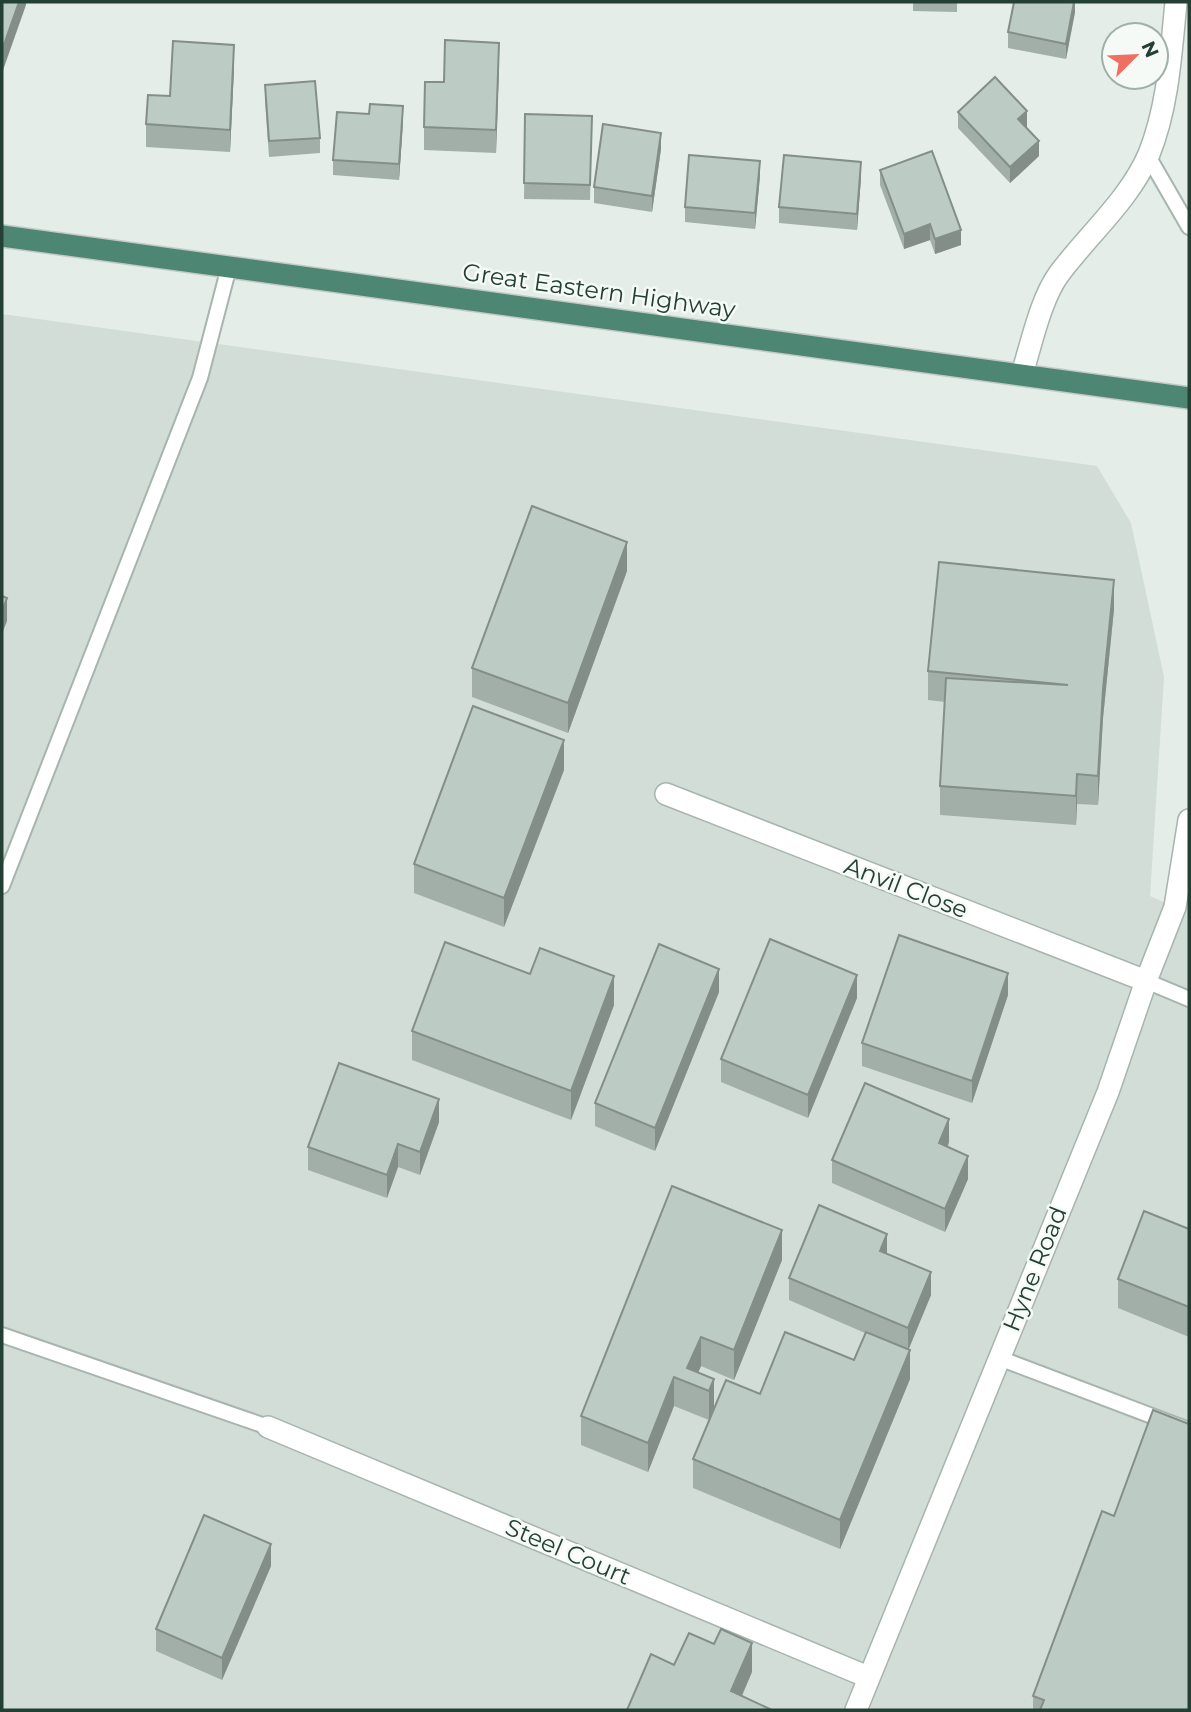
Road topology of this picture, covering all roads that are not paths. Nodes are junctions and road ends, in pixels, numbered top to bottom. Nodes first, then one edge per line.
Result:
1 (1176, 2) edge
2 (1148, 156) junction
3 (1189, 227) edge
4 (2, 236) edge
5 (229, 267) junction
6 (1022, 374) junction
7 (1189, 398) edge
8 (666, 794) dead end
9 (1189, 820) edge
10 (2, 886) edge
11 (1146, 981) junction
12 (1189, 999) edge
13 (2, 1335) edge
14 (999, 1358) junction
15 (268, 1427) joint
16 (1189, 1430) edge
17 (868, 1678) junction
18 (856, 1710) edge

1 - 2 street
2 - 3 lane
2 - 6 street
4 - 5 highway, Great Eastern Highway
5 - 6 highway, Great Eastern Highway
5 - 10 lane
6 - 7 highway, Great Eastern Highway
8 - 11 street, Anvil Close
9 - 11 street, Hyne Road
11 - 12 lane
11 - 14 street, Hyne Road
13 - 15 lane
14 - 16 lane
14 - 17 street, Hyne Road
15 - 17 street, Steel Court
17 - 18 street, Hyne Road

